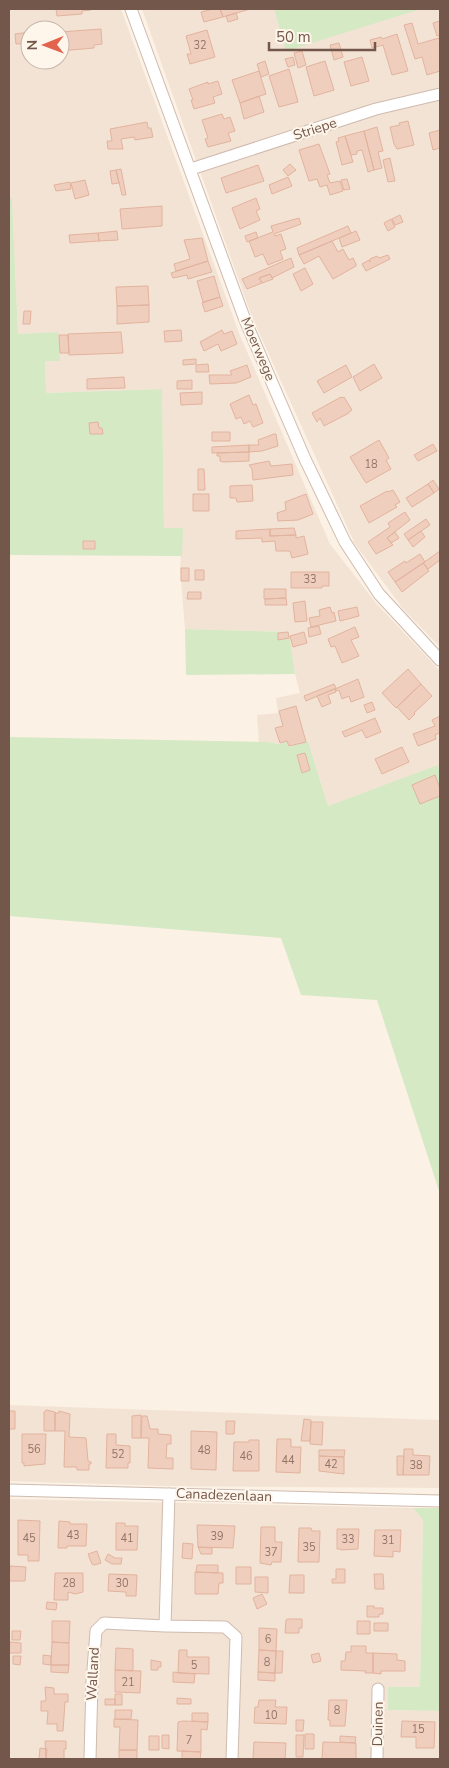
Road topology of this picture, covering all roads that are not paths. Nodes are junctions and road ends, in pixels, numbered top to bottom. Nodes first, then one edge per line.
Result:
1 (131, 9) edge
2 (440, 94) edge
3 (191, 169) junction
4 (440, 660) edge
5 (9, 1490) edge
6 (169, 1494) junction
7 (440, 1501) edge
8 (165, 1626) junction
9 (378, 1689) dead end
10 (90, 1759) edge
11 (232, 1759) edge
12 (377, 1759) edge

1 - 3 street, Moerwege
2 - 3 street, Striepe
3 - 4 street, Moerwege
5 - 6 street, Canadezenlaan
6 - 7 street, Canadezenlaan
6 - 8 street
8 - 10 street, Walland
8 - 11 street, Walland
9 - 12 street, Duinen

